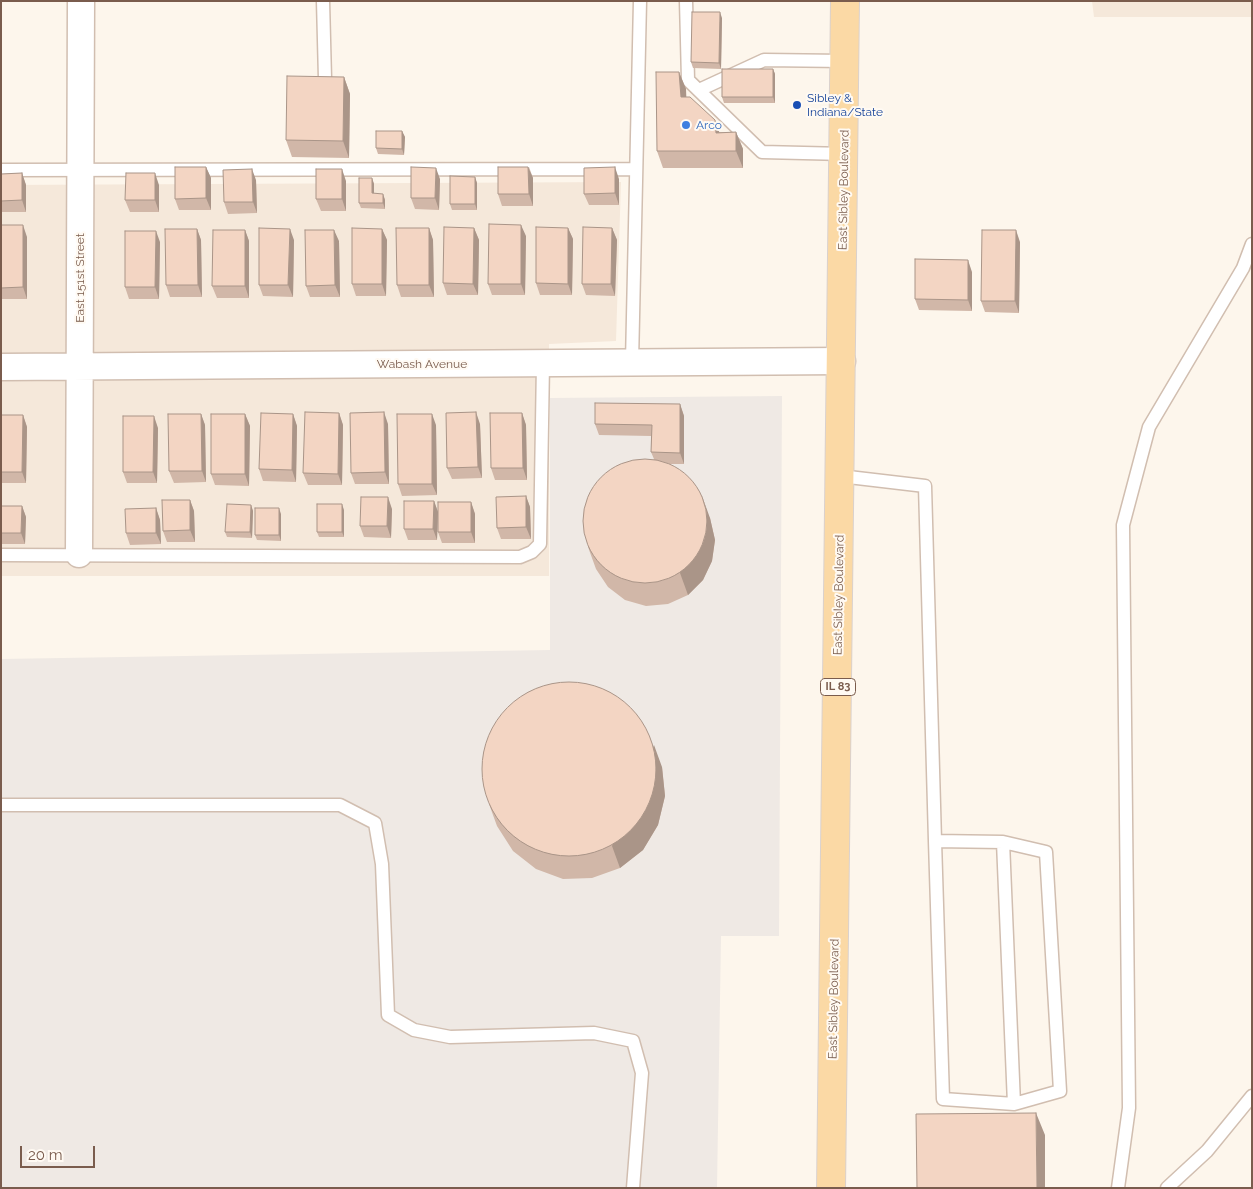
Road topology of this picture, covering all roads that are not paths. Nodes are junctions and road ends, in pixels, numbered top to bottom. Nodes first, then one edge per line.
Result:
1 (81, 1) edge
2 (323, 1) edge
3 (640, 1) edge
4 (686, 1) edge
5 (845, 1) edge
6 (845, 61) junction
7 (325, 79) edge
8 (698, 90) junction
9 (845, 154) junction
10 (636, 169) junction
11 (1, 170) edge
12 (80, 170) junction
13 (1252, 244) edge
14 (842, 361) junction
15 (632, 362) junction
16 (543, 363) junction
17 (1, 367) edge
18 (80, 367) junction
19 (840, 476) junction
20 (79, 554) junction
21 (1, 555) edge
22 (1, 805) edge
23 (935, 841) junction
24 (1003, 842) junction
25 (1252, 1096) edge
26 (1014, 1104) junction
27 (831, 1182) edge
28 (633, 1188) edge
29 (1118, 1188) edge
30 (1167, 1188) edge

1 - 12 street, East 151st Street
2 - 7 lane
3 - 10 lane
4 - 8 lane
5 - 6 main road, East Sibley Boulevard / IL 83
6 - 8 lane
6 - 9 main road, East Sibley Boulevard / IL 83
8 - 9 lane
9 - 14 main road, East Sibley Boulevard / IL 83
10 - 12 lane
10 - 15 lane
11 - 12 lane
12 - 18 street, East 151st Street
13 - 29 lane
14 - 15 street, Wabash Avenue
14 - 19 main road, East Sibley Boulevard / IL 83
15 - 16 street, Wabash Avenue
16 - 18 street, Wabash Avenue
16 - 20 lane
17 - 18 street, Wabash Avenue
18 - 20 street, East 151st Street
19 - 23 lane
19 - 27 main road, East Sibley Boulevard / IL 83
20 - 21 lane
22 - 28 lane
23 - 24 lane
23 - 26 lane
24 - 26 lane
24 - 26 lane
25 - 30 lane

